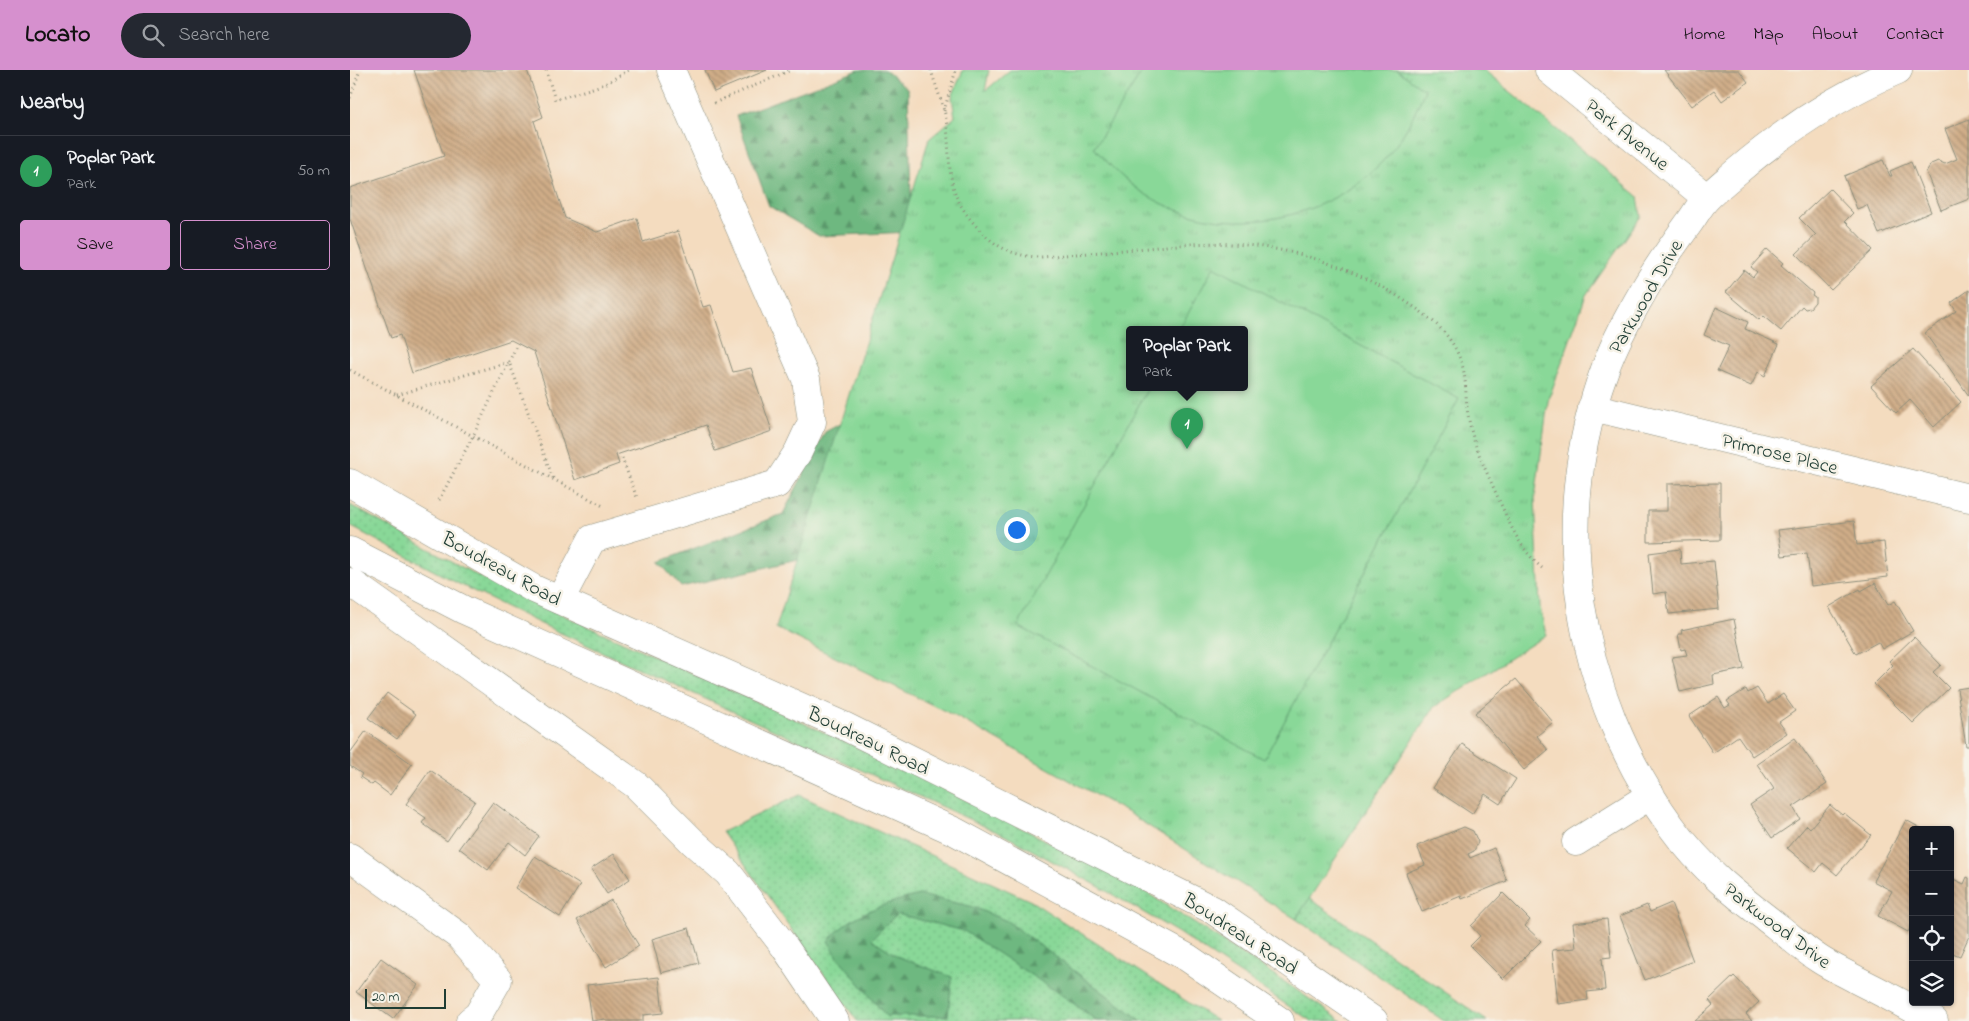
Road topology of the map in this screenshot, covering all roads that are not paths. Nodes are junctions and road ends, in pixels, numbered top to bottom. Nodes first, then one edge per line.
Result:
1 (671, 70) edge
2 (1549, 70) edge
3 (1898, 70) edge
4 (1707, 198) junction
5 (1592, 407) junction
6 (350, 483) edge
7 (1969, 498) edge
8 (350, 551) edge
9 (350, 582) edge
10 (560, 600) junction
11 (1650, 795) junction
12 (1576, 842) dead end
13 (350, 858) edge
14 (470, 1021) edge
15 (835, 1021) edge
16 (1280, 1021) edge
17 (1374, 1021) edge
18 (1934, 1021) edge

1 - 10 main road
2 - 4 main road, Park Avenue
3 - 4 main road, Parkwood Drive
4 - 5 main road, Parkwood Drive
5 - 7 main road, Primrose Place
5 - 11 main road, Parkwood Drive
6 - 10 main road, Boudreau Road
8 - 16 main road
9 - 15 main road
10 - 17 main road, Boudreau Road
11 - 12 main road
11 - 18 main road, Parkwood Drive
13 - 14 main road

